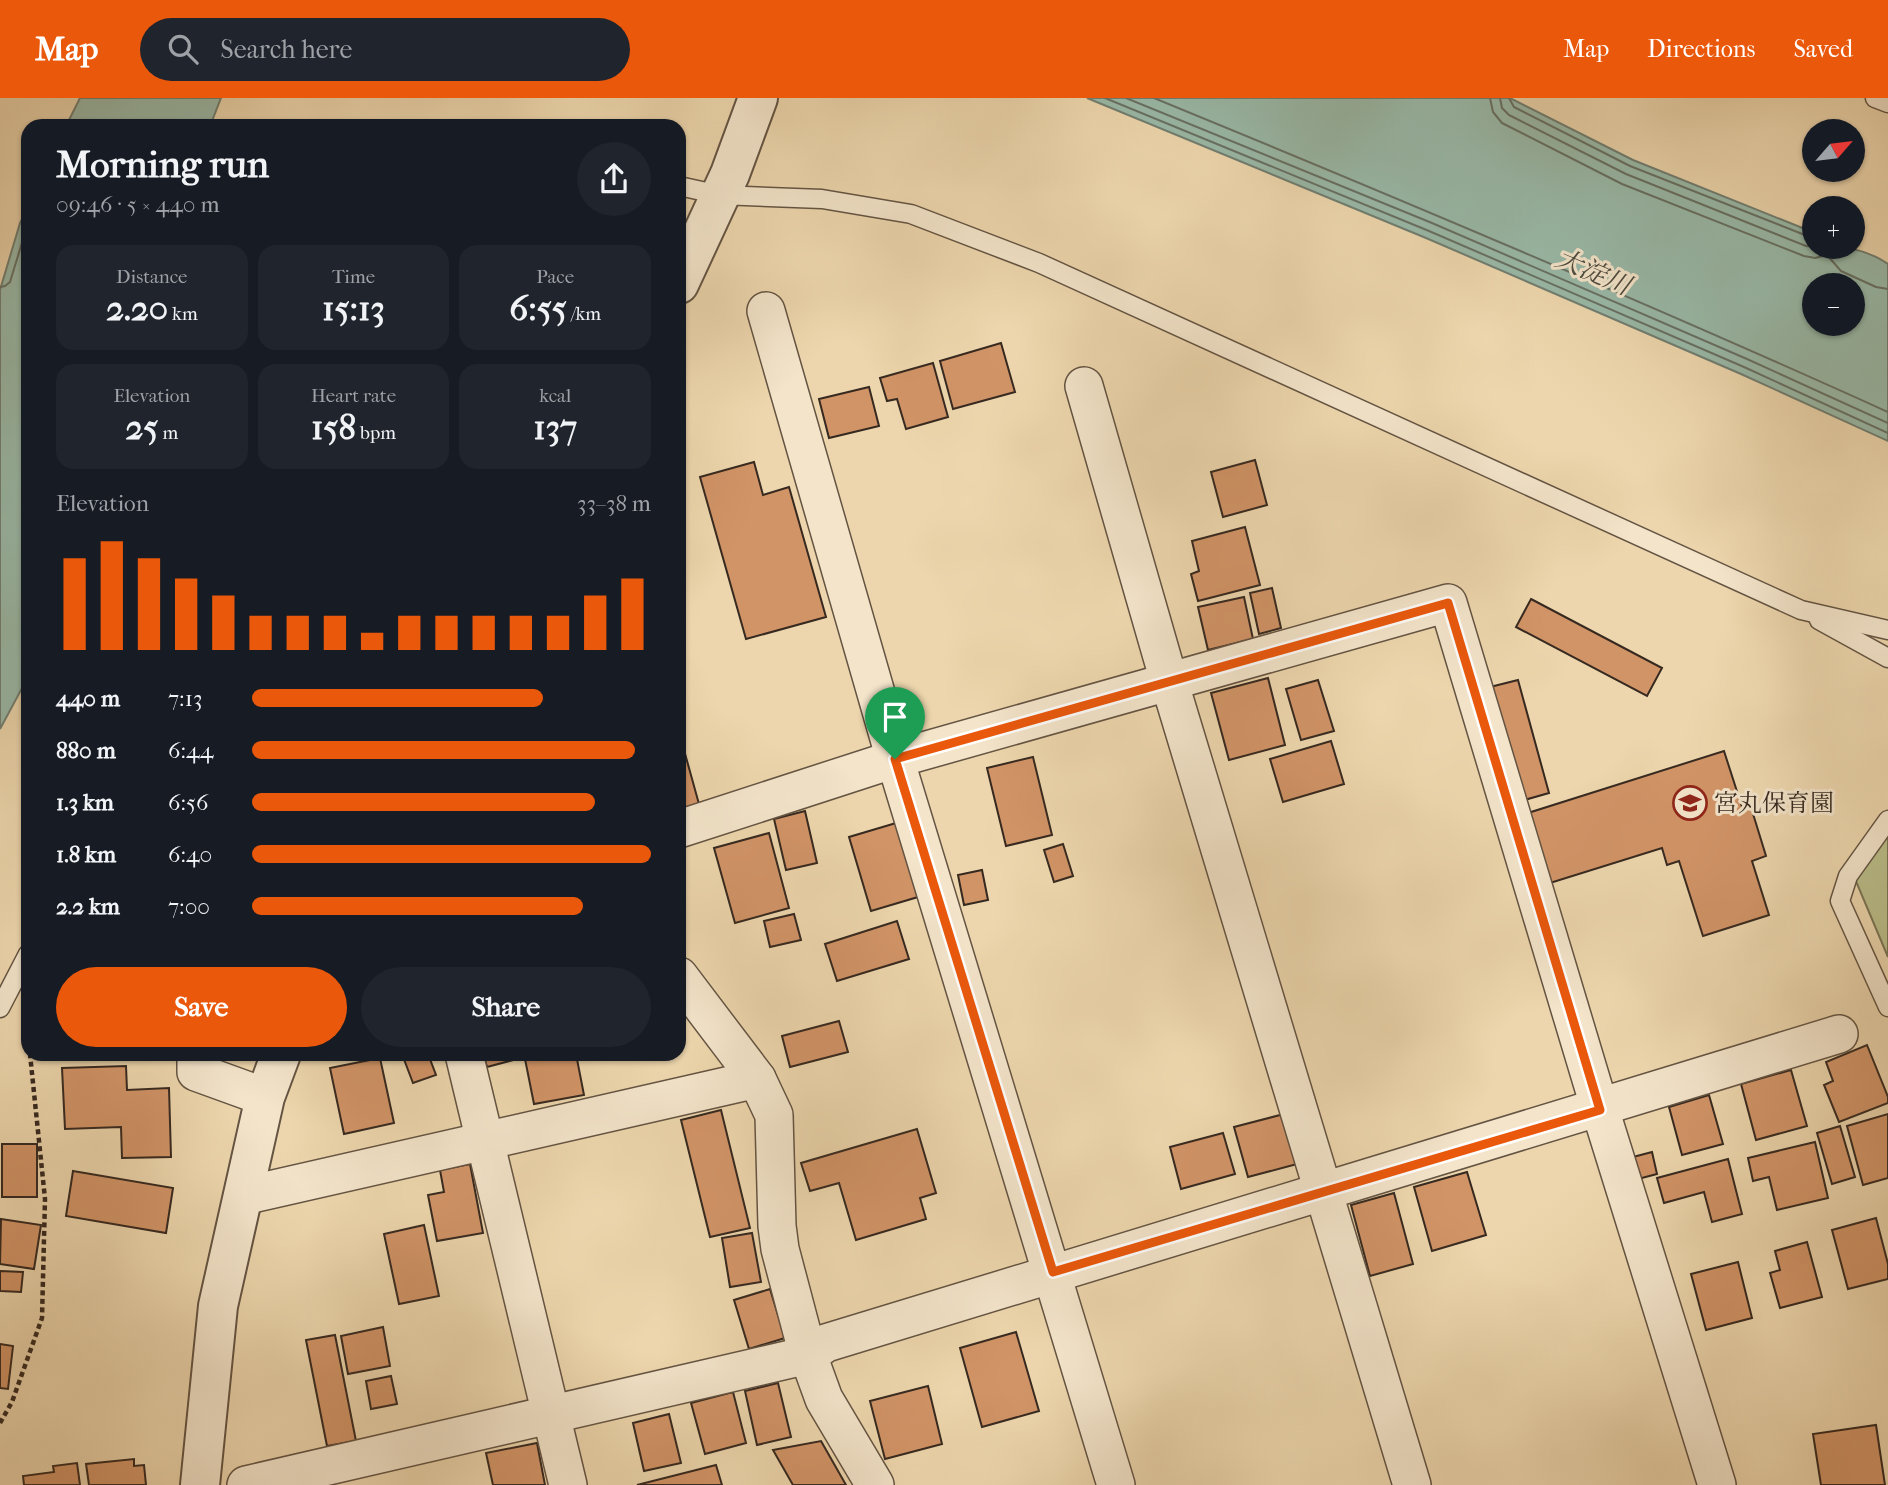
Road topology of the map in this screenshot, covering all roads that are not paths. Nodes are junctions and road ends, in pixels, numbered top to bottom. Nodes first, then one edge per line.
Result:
1 (758, 98) edge
2 (1875, 98) edge
3 (1888, 103) edge
4 (725, 184) junction
5 (686, 186) edge
6 (686, 269) edge
7 (766, 311) dead end
8 (1084, 386) dead end
9 (1801, 610) junction
10 (1888, 630) edge
11 (1888, 658) edge
12 (1169, 681) junction
13 (895, 759) junction
14 (1888, 820) edge
15 (686, 827) edge
16 (21, 968) edge
17 (686, 985) edge
18 (1888, 1007) edge
19 (0, 1008) edge
20 (1839, 1034) dead end
21 (196, 1061) edge
22 (278, 1061) edge
23 (466, 1061) edge
24 (757, 1079) junction
25 (265, 1097) junction
26 (1600, 1110) junction
27 (484, 1142) junction
28 (1322, 1193) junction
29 (243, 1196) junction
30 (1053, 1272) junction
31 (808, 1355) junction
32 (551, 1415) junction
33 (200, 1485) edge
34 (246, 1485) edge
35 (568, 1485) edge
36 (875, 1485) edge
37 (1116, 1485) edge
38 (1412, 1485) edge
39 (1717, 1485) edge

1 - 4 street
2 - 3 lane
4 - 5 lane
4 - 6 street
4 - 9 lane
7 - 13 street
8 - 12 street
9 - 10 lane
9 - 11 lane
12 - 13 street
12 - 26 street
12 - 28 street
13 - 15 street
13 - 30 street
14 - 18 lane
16 - 19 lane
17 - 24 street
20 - 26 street
21 - 25 street
22 - 25 street
23 - 27 street
24 - 27 street
24 - 31 street
25 - 29 street
26 - 28 street
26 - 39 street
27 - 29 street
27 - 32 street
28 - 30 street
28 - 38 street
29 - 33 street
30 - 31 street
30 - 37 street
31 - 32 street
31 - 36 street
32 - 34 street
32 - 35 street

